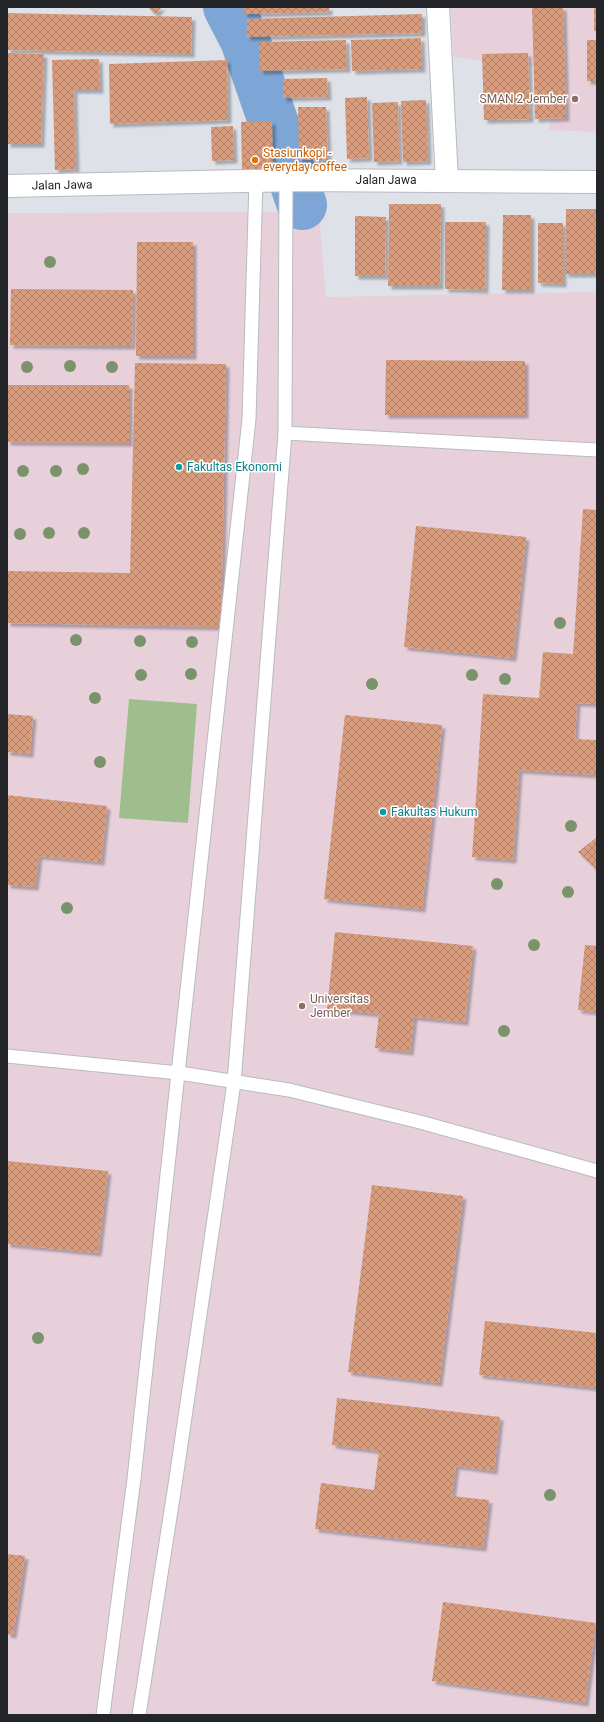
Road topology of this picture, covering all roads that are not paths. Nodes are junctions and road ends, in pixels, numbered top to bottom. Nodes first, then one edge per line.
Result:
1 (438, 7) edge
2 (256, 180) junction
3 (291, 180) junction
4 (448, 181) junction
5 (597, 182) edge
6 (7, 186) edge
7 (285, 433) junction
8 (597, 450) edge
9 (7, 1056) edge
10 (179, 1073) junction
11 (234, 1083) junction
12 (597, 1171) edge
13 (103, 1715) edge
14 (139, 1715) edge

1 - 4 main road
2 - 3 main road, Jalan Jawa
2 - 6 main road, Jalan Jawa
2 - 10 lane
3 - 4 main road, Jalan Jawa
3 - 7 lane
4 - 5 main road, Jalan Jawa
7 - 8 lane
7 - 11 lane
9 - 10 lane
10 - 11 lane
10 - 13 lane
11 - 12 lane
11 - 14 lane

